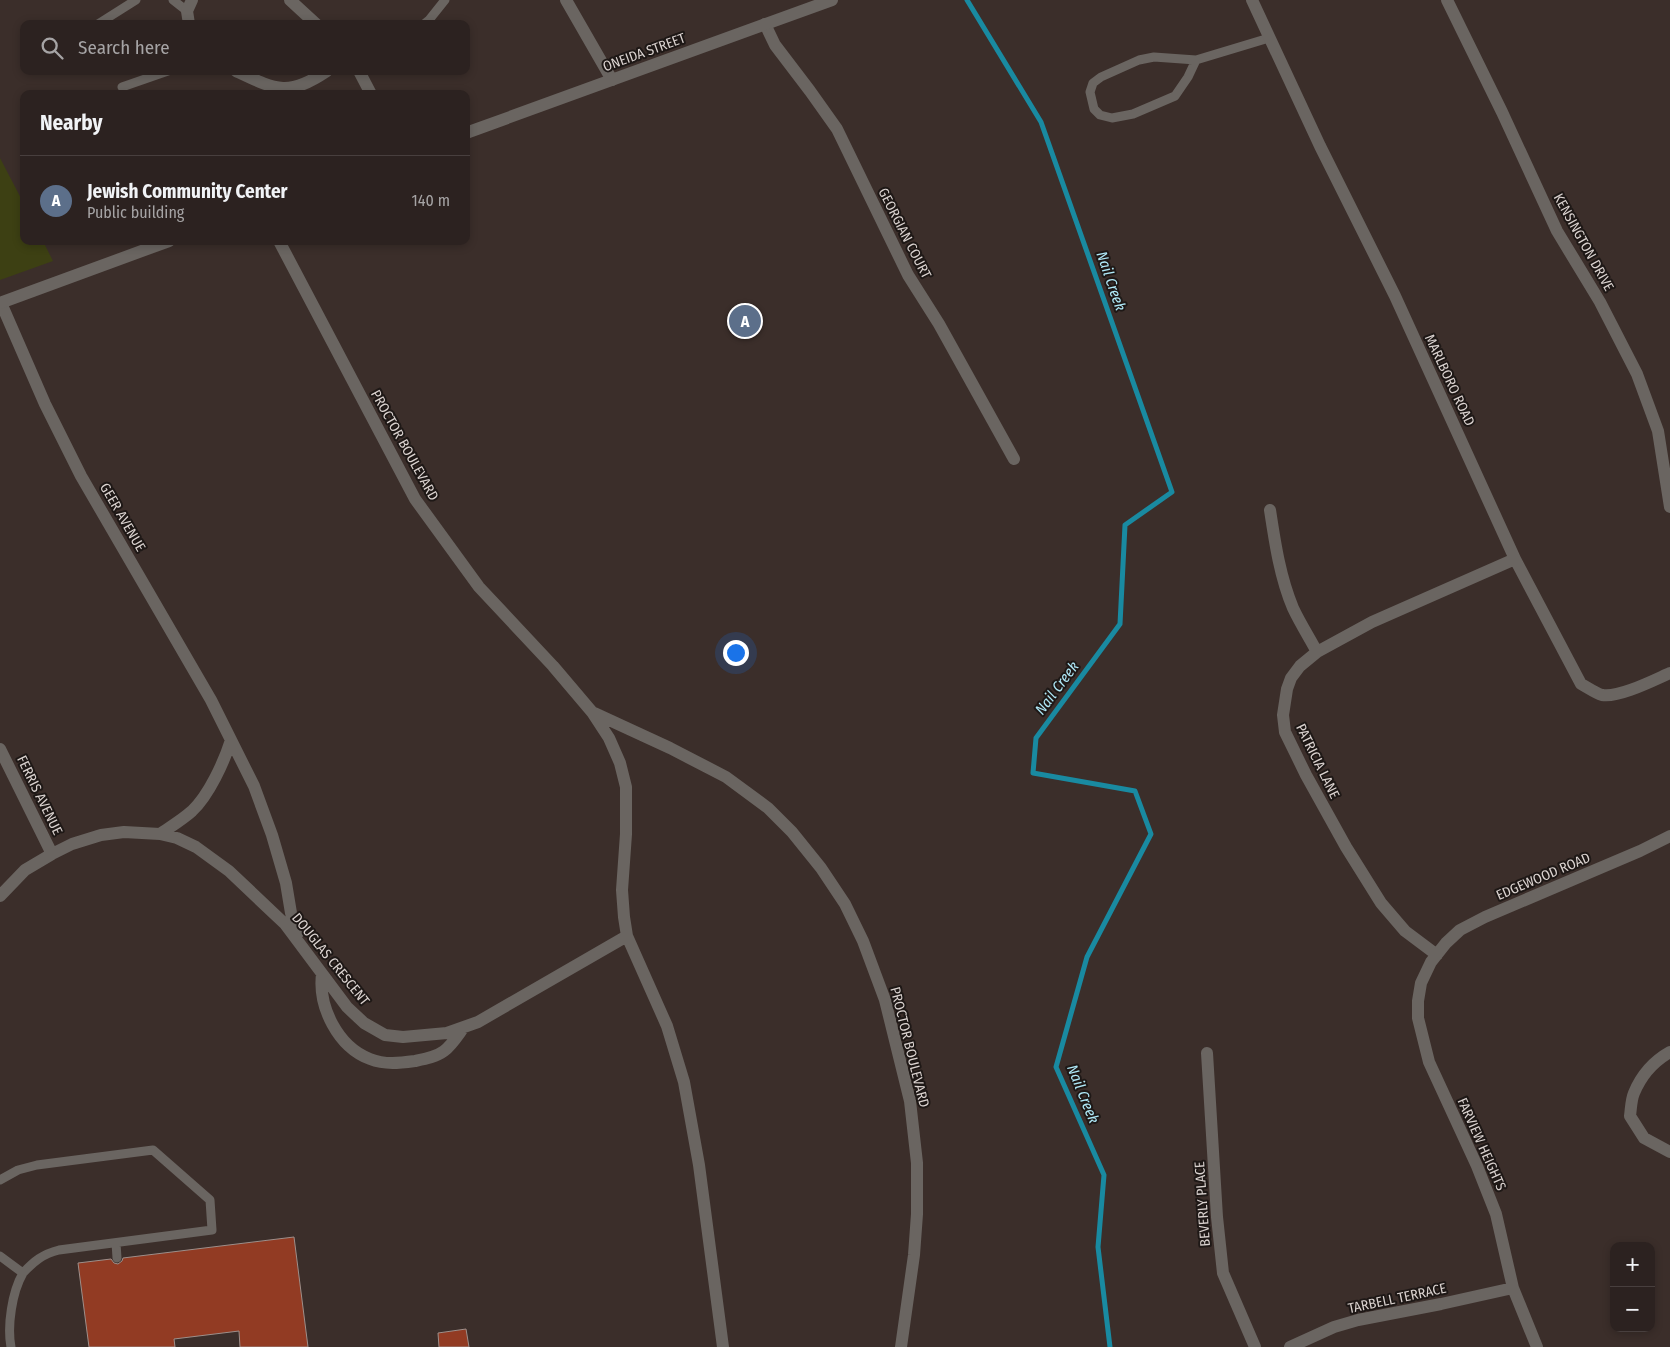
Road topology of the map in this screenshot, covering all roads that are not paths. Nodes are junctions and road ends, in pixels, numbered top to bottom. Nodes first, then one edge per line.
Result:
1 (136, 0) edge
2 (173, 0) edge
3 (290, 0) edge
4 (445, 0) edge
5 (566, 0) edge
6 (832, 0) edge
7 (1252, 0) edge
8 (1447, 0) edge
9 (189, 12) edge
10 (104, 20) edge
11 (312, 20) edge
12 (428, 20) edge
13 (765, 24) junction
14 (1268, 38) junction
15 (1196, 60) junction
16 (156, 75) edge
17 (244, 75) edge
18 (321, 75) edge
19 (362, 75) edge
20 (612, 80) junction
21 (122, 87) dead end
22 (368, 90) edge
23 (470, 132) edge
24 (158, 245) edge
25 (281, 245) edge
26 (0, 303) edge
27 (1014, 459) dead end
28 (1670, 507) edge
29 (1270, 510) dead end
30 (1515, 559) junction
31 (1317, 652) junction
32 (1670, 673) edge
33 (592, 712) junction
34 (231, 740) junction
35 (0, 749) edge
36 (160, 834) junction
37 (1670, 836) edge
38 (52, 854) junction
39 (0, 896) edge
40 (627, 936) junction
41 (299, 943) junction
42 (1437, 955) junction
43 (322, 974) junction
44 (464, 1027) junction
45 (1670, 1052) edge
46 (1207, 1053) dead end
47 (1670, 1152) edge
48 (0, 1180) edge
49 (116, 1242) junction
50 (0, 1256) edge
51 (117, 1258) dead end
52 (23, 1273) junction
53 (1513, 1288) junction
54 (10, 1347) edge
55 (723, 1347) edge
56 (901, 1347) edge
57 (1255, 1347) edge
58 (1290, 1347) edge
59 (1536, 1347) edge

1 - 10 lane
2 - 9 lane
3 - 11 street
4 - 12 lane
5 - 20 street
6 - 13 street, ONEIDA STREET
7 - 14 street, MARLBORO ROAD
8 - 28 street, KENSINGTON DRIVE
13 - 20 street, ONEIDA STREET
13 - 27 street, GEORGIAN COURT
14 - 15 lane
14 - 30 street, MARLBORO ROAD
15 - 15 lane
16 - 21 lane
17 - 18 street
19 - 22 street
20 - 23 street, ONEIDA STREET
24 - 26 street
25 - 33 street, PROCTOR BOULEVARD
26 - 34 street, GEER AVENUE
29 - 31 street
30 - 31 street, PATRICIA LANE
30 - 32 street, MARLBORO ROAD
31 - 42 street, PATRICIA LANE
33 - 40 street, PROCTOR BOULEVARD
33 - 56 street, PROCTOR BOULEVARD
34 - 36 street
34 - 41 street, GEER AVENUE
35 - 38 street, FERRIS AVENUE
36 - 38 street, DOUGLAS CRESCENT
36 - 41 street, DOUGLAS CRESCENT
37 - 42 street, EDGEWOOD ROAD
38 - 39 street, DOUGLAS CRESCENT
40 - 44 street, DOUGLAS CRESCENT
40 - 55 street, PROCTOR BOULEVARD
41 - 43 street, DOUGLAS CRESCENT
42 - 53 street, FARVIEW HEIGHTS
43 - 44 street, DOUGLAS CRESCENT
43 - 44 street
45 - 47 street
46 - 57 street, BEVERLY PLACE
48 - 49 lane
49 - 51 lane
49 - 52 lane
50 - 52 lane
52 - 54 lane
53 - 58 street, TARBELL TERRACE
53 - 59 street, FARVIEW HEIGHTS

